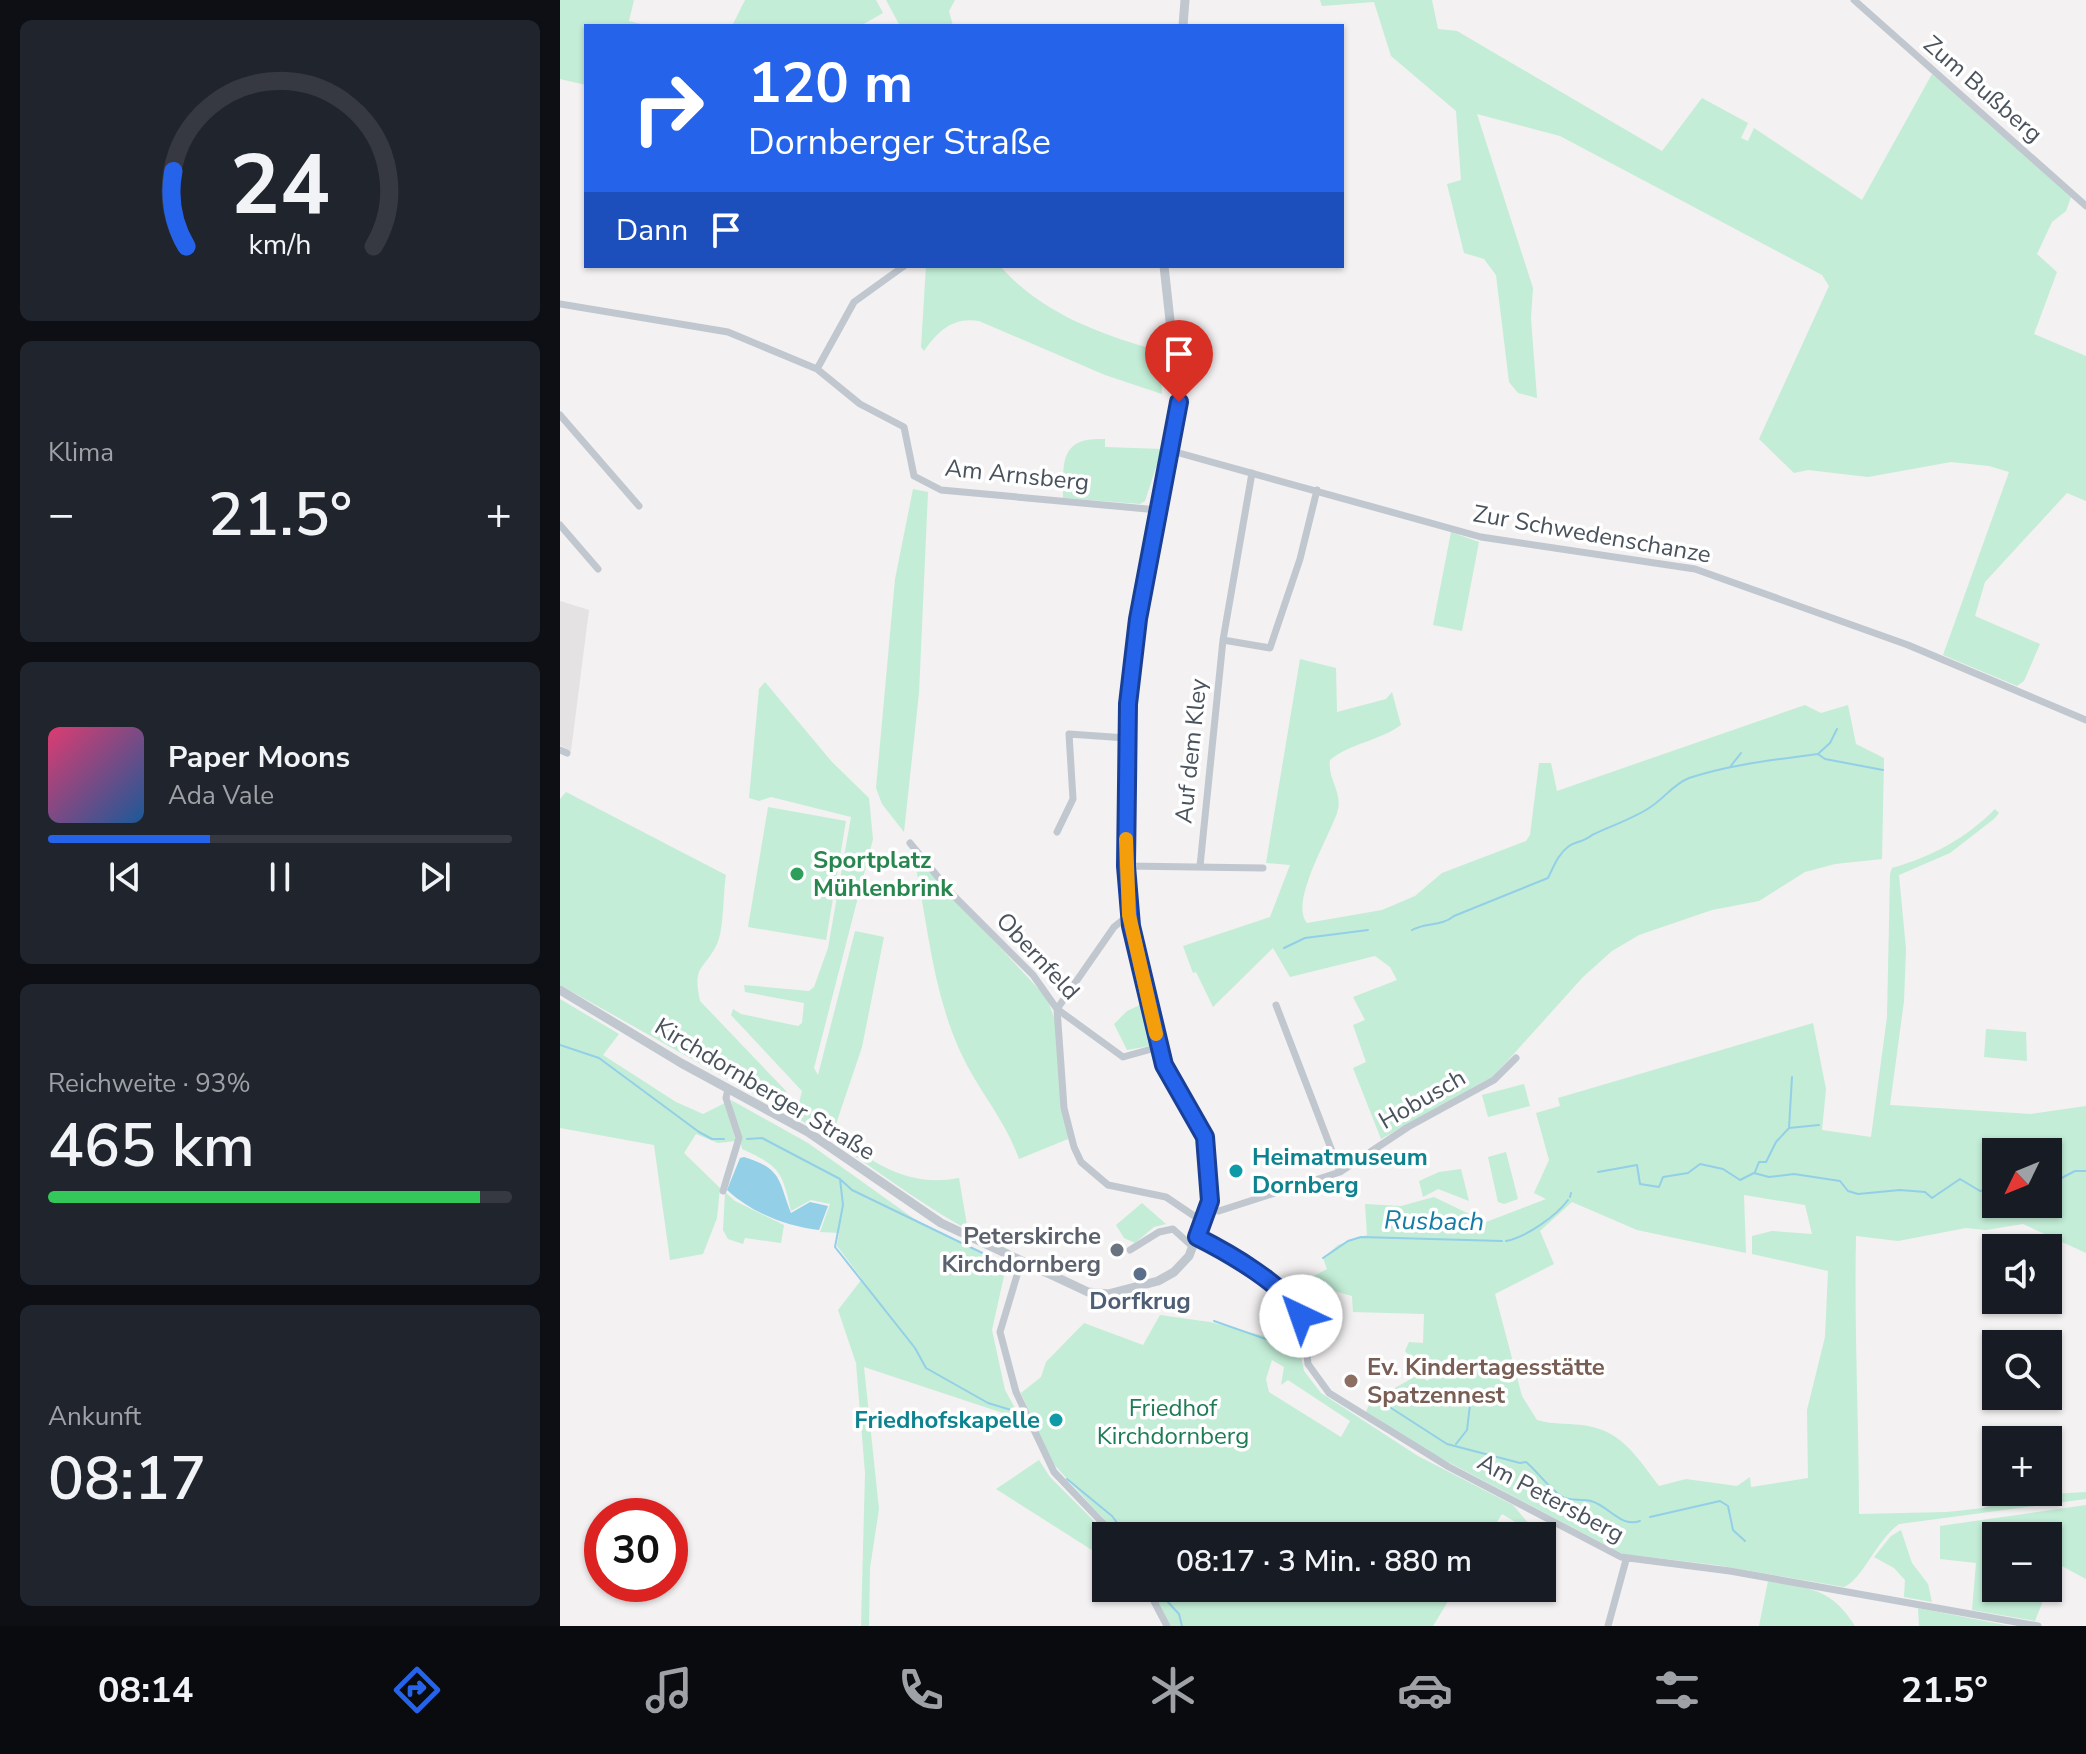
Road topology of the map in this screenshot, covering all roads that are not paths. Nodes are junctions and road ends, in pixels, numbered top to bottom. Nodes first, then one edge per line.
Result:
1 (1185, 0) edge
2 (1854, 0) edge
3 (1183, 24) edge
4 (2086, 206) edge
5 (901, 268) edge
6 (1164, 268) edge
7 (560, 304) edge
8 (817, 369) junction
9 (560, 415) edge
10 (1172, 451) junction
11 (1252, 473) junction
12 (1317, 490) junction
13 (639, 506) dead end
14 (1158, 510) junction
15 (560, 525) edge
16 (598, 569) dead end
17 (1223, 640) junction
18 (2086, 720) edge
19 (1126, 738) junction
20 (1057, 832) dead end
21 (910, 843) dead end
22 (1126, 866) junction
23 (1200, 866) junction
24 (1263, 868) dead end
25 (1129, 915) junction
26 (560, 990) edge
27 (1276, 1005) dead end
28 (1057, 1009) junction
29 (1159, 1047) junction
30 (1516, 1058) dead end
31 (728, 1089) junction
32 (1340, 1172) junction
33 (723, 1191) dead end
34 (1208, 1209) junction
35 (1203, 1222) junction
36 (1195, 1242) junction
37 (1130, 1250) dead end
38 (1021, 1262) junction
39 (1102, 1522) edge
40 (1626, 1560) junction
41 (1154, 1602) edge
42 (1167, 1626) edge
43 (1608, 1626) edge
44 (2038, 1626) edge

1 - 3 street
2 - 4 street, Zum Bußberg
5 - 8 street
6 - 10 street
7 - 8 street, Am Arnsberg
8 - 14 street, Am Arnsberg
9 - 13 street
10 - 11 street, Zur Schwedenschanze
10 - 14 street
11 - 12 street, Zur Schwedenschanze
11 - 17 street, Auf dem Kley
12 - 17 street
12 - 18 street, Zur Schwedenschanze
14 - 19 street
15 - 16 street
17 - 23 street, Auf dem Kley
19 - 20 street
19 - 22 street
21 - 28 street, Obernfeld
22 - 23 street
22 - 25 street
23 - 24 street
25 - 28 street
25 - 29 street
26 - 31 street, Kirchdornberger Straße
27 - 32 street
28 - 29 street, Obernfeld
28 - 35 street
29 - 34 street
30 - 32 street, Hobusch
31 - 33 street
31 - 38 street, Kirchdornberger Straße
32 - 34 street, Hobusch
34 - 35 street, Kirchdornberger Straße
35 - 36 street, Kirchdornberger Straße
36 - 37 street, Am Petersberg
36 - 38 street, Kirchdornberger Straße
36 - 40 street, Am Petersberg
38 - 39 street
40 - 43 street
40 - 44 street, Am Petersberg
41 - 42 street

